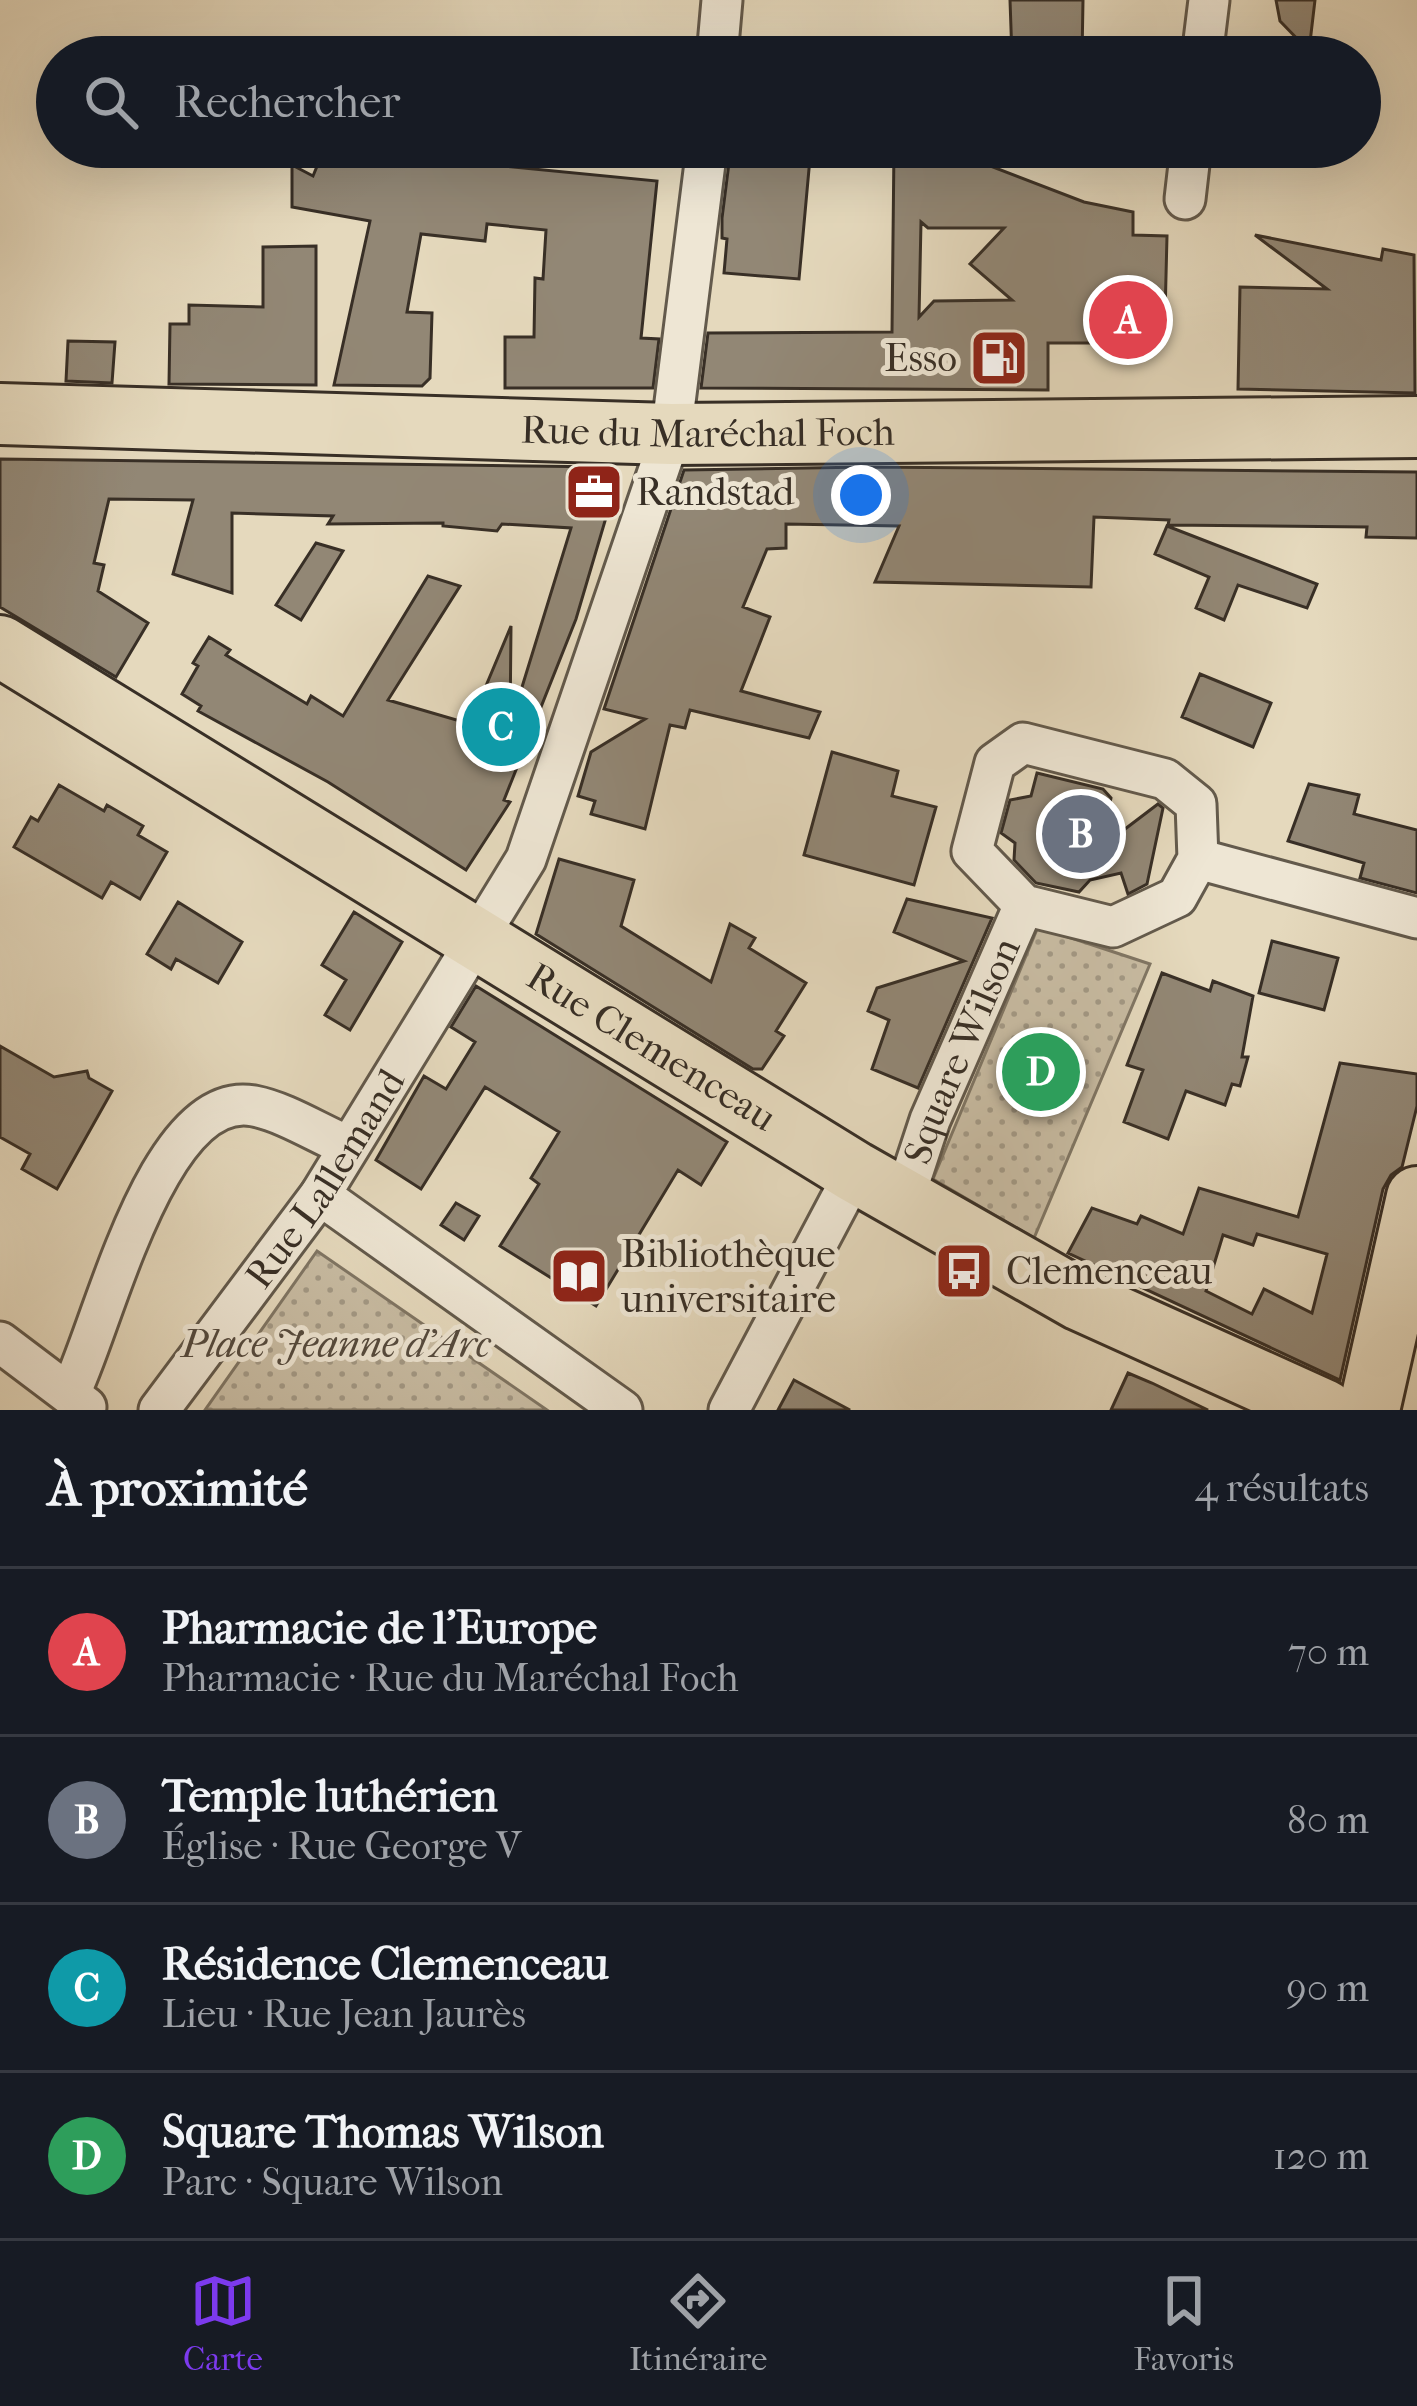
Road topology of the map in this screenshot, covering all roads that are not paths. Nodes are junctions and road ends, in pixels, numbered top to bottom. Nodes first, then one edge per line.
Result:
1 (722, 0) edge
2 (1209, 0) edge
3 (719, 36) edge
4 (1205, 36) edge
5 (704, 168) edge
6 (1188, 168) edge
7 (1184, 200) dead end
8 (0, 414) edge
9 (1417, 427) edge
10 (671, 434) junction
11 (0, 646) edge
12 (1198, 859) junction
13 (1024, 905) junction
14 (1417, 917) edge
15 (478, 938) junction
16 (348, 1146) junction
17 (879, 1185) junction
18 (320, 1195) junction
19 (1417, 1197) edge
20 (0, 1342) edge
21 (80, 1401) edge
22 (159, 1410) edge
23 (622, 1410) edge
24 (729, 1410) edge
25 (1324, 1410) edge
26 (1369, 1410) edge

1 - 3 street
2 - 4 street
5 - 10 street, Rue Lallemand
6 - 7 street
8 - 10 main road, Rue du Maréchal Foch
9 - 10 main road, Rue du Maréchal Foch
10 - 15 street, Rue Lallemand
11 - 15 main road, Rue Clemenceau
12 - 13 street
12 - 13 street
12 - 14 street
13 - 17 street, Square Wilson
15 - 16 street, Rue Lallemand
15 - 17 main road, Rue Clemenceau
16 - 18 street, Rue Lallemand
16 - 21 street
17 - 24 street, Square Wilson
17 - 25 main road, Rue Clemenceau
18 - 22 street, Rue Lallemand
18 - 23 street
19 - 26 main road
20 - 21 street

